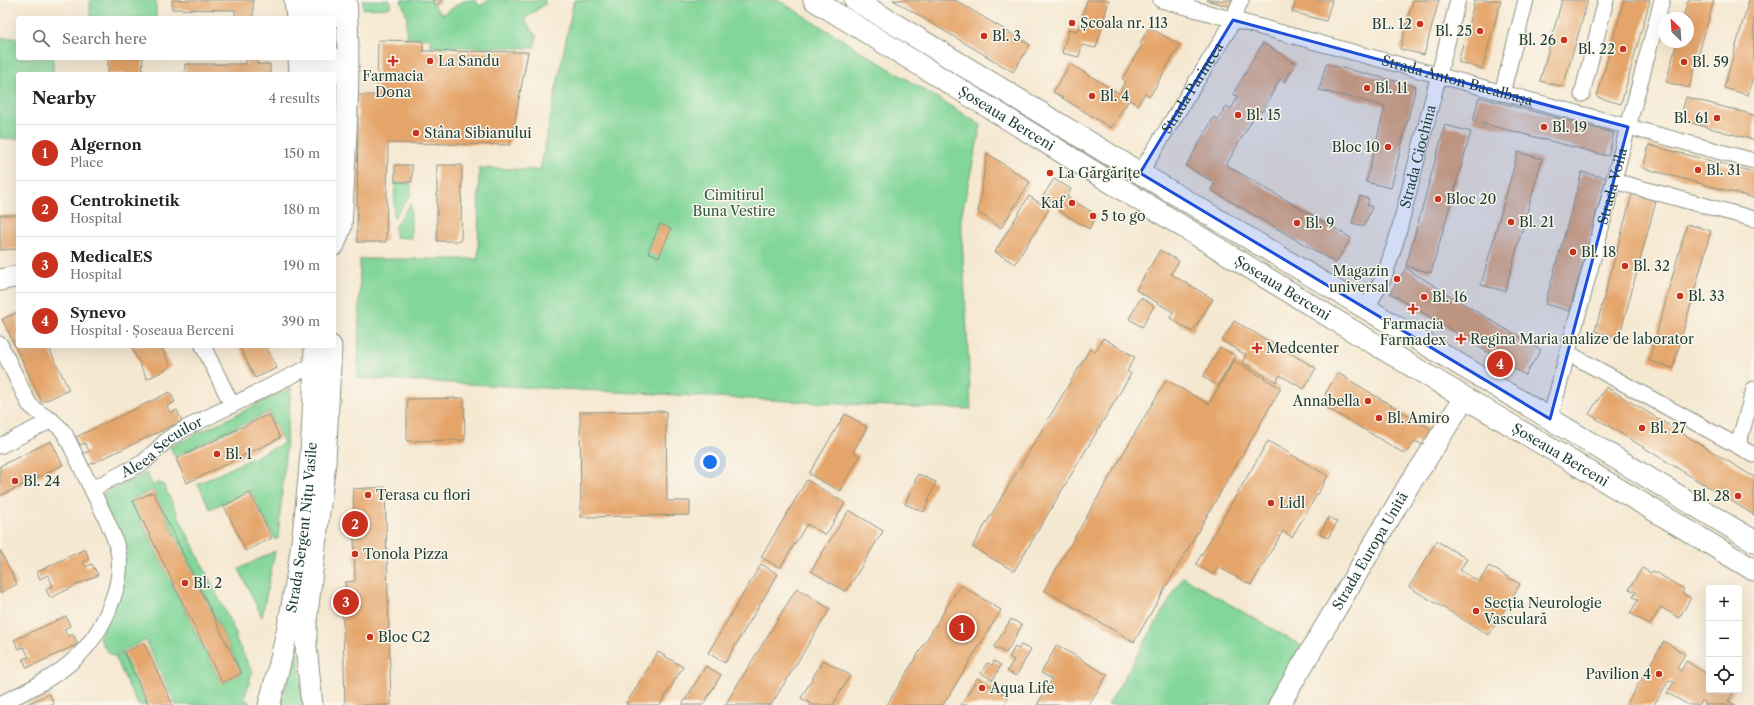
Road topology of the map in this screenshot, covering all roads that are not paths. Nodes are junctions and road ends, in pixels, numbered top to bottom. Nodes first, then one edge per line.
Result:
1 (295, 0) edge
2 (312, 0) edge
3 (328, 0) edge
4 (346, 0) edge
5 (814, 0) edge
6 (855, 0) edge
7 (1161, 0) edge
8 (1241, 0) edge
9 (1458, 0) edge
10 (1526, 0) edge
11 (1606, 0) edge
12 (1662, 0) edge
13 (297, 16) edge
14 (314, 16) edge
15 (330, 16) edge
16 (1233, 20) junction
17 (299, 60) edge
18 (316, 60) edge
19 (332, 60) edge
20 (300, 72) edge
21 (317, 72) edge
22 (332, 72) edge
23 (1440, 76) junction
24 (1502, 93) junction
25 (1582, 94) dead end
26 (1628, 127) junction
27 (1754, 161) edge
28 (1140, 173) junction
29 (1614, 181) junction
30 (1754, 219) edge
31 (336, 240) edge
32 (1255, 242) junction
33 (1242, 263) junction
34 (16, 276) edge
35 (0, 280) edge
36 (1366, 309) junction
37 (0, 344) edge
38 (204, 348) edge
39 (331, 348) edge
40 (1568, 353) junction
41 (315, 355) edge
42 (1754, 389) edge
43 (1464, 398) junction
44 (232, 405) junction
45 (1550, 419) junction
46 (52, 420) junction
47 (1738, 445) junction
48 (0, 446) edge
49 (1754, 455) edge
50 (92, 489) junction
51 (1754, 541) edge
52 (1754, 570) edge
53 (0, 704) edge
54 (269, 705) edge
55 (312, 705) edge
56 (1279, 705) edge

1 - 13 main road
2 - 14 main road
3 - 15 main road
4 - 31 main road
5 - 33 main road, Șoseaua Berceni
6 - 28 main road, Șoseaua Berceni
7 - 16 street, Strada Anton Bacalbașa
8 - 16 street, Strada Parincea
9 - 23 street, Strada Ciochina
10 - 24 street
11 - 25 street
12 - 26 street, Strada Voila
16 - 23 street, Strada Anton Bacalbașa
16 - 28 street, Strada Parincea
17 - 20 main road
18 - 21 main road
19 - 22 main road
23 - 24 street, Strada Anton Bacalbașa
23 - 36 street, Strada Ciochina
24 - 26 street, Strada Anton Bacalbașa
26 - 27 street, Strada Anton Bacalbașa
26 - 29 street, Strada Voila
28 - 32 main road, Șoseaua Berceni
29 - 30 street
29 - 40 street, Strada Voila
32 - 33 main road
32 - 36 main road, Șoseaua Berceni
33 - 43 main road, Șoseaua Berceni
34 - 35 main road
36 - 45 main road, Șoseaua Berceni
37 - 46 street
38 - 44 street
39 - 55 main road, Strada Sergent Nițu Vasile
40 - 45 street, Strada Voila
40 - 47 street
41 - 44 street, Aleea Secuilor
41 - 54 main road, Strada Sergent Nițu Vasile
42 - 47 street
43 - 52 main road, Șoseaua Berceni
43 - 56 main road, Strada Europa Unită
44 - 50 street, Aleea Secuilor
45 - 51 main road, Șoseaua Berceni
46 - 48 street
46 - 50 street
47 - 49 street
50 - 53 street

